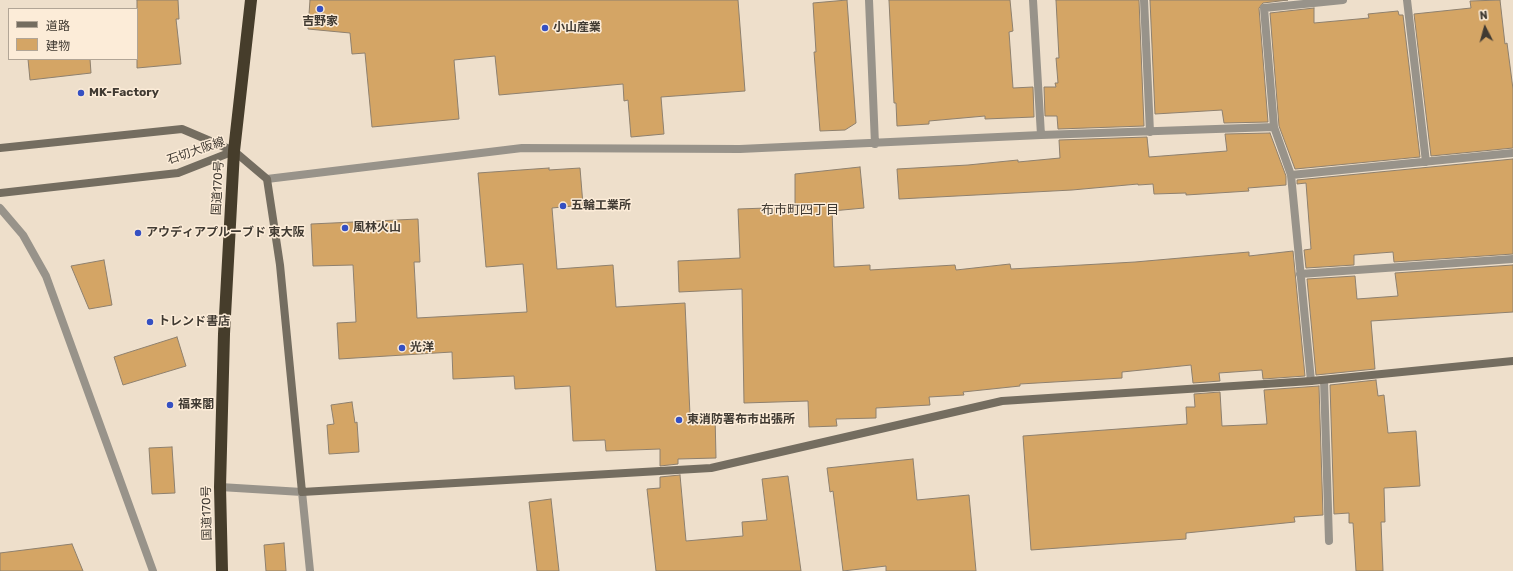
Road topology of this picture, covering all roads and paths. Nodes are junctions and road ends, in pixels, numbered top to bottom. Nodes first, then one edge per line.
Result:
1 (251, 0) edge
2 (869, 0) edge
3 (1033, 0) edge
4 (1144, 0) edge
5 (1343, 0) edge
6 (1407, 0) edge
7 (1274, 127) junction
8 (1150, 132) junction
9 (1042, 135) junction
10 (875, 144) junction
11 (0, 148) edge
12 (234, 151) junction
13 (1513, 153) edge
14 (1426, 162) junction
15 (1291, 175) junction
16 (267, 179) junction
17 (0, 193) edge
18 (0, 208) edge
19 (1513, 259) edge
20 (1300, 274) junction
21 (1513, 361) edge
22 (1324, 380) junction
23 (1311, 381) junction
24 (220, 487) junction
25 (302, 492) junction
26 (1329, 541) dead end
27 (153, 571) edge
28 (222, 571) edge
29 (310, 571) edge

1 - 12 highway, 国道170号
2 - 10 street
3 - 9 street
4 - 8 street
5 - 7 street
6 - 14 street
7 - 8 street
7 - 15 street
8 - 9 street
9 - 10 street
10 - 16 street
11 - 12 street, 石切大阪線
12 - 16 street
12 - 17 street, 石切大阪線
12 - 24 highway, 国道170号
13 - 14 street
14 - 15 street
15 - 20 street
16 - 25 street
18 - 27 street
19 - 20 street
20 - 23 street
21 - 22 street
22 - 23 street
22 - 26 street
23 - 25 street
24 - 25 street
24 - 28 highway, 国道170号
25 - 29 street

